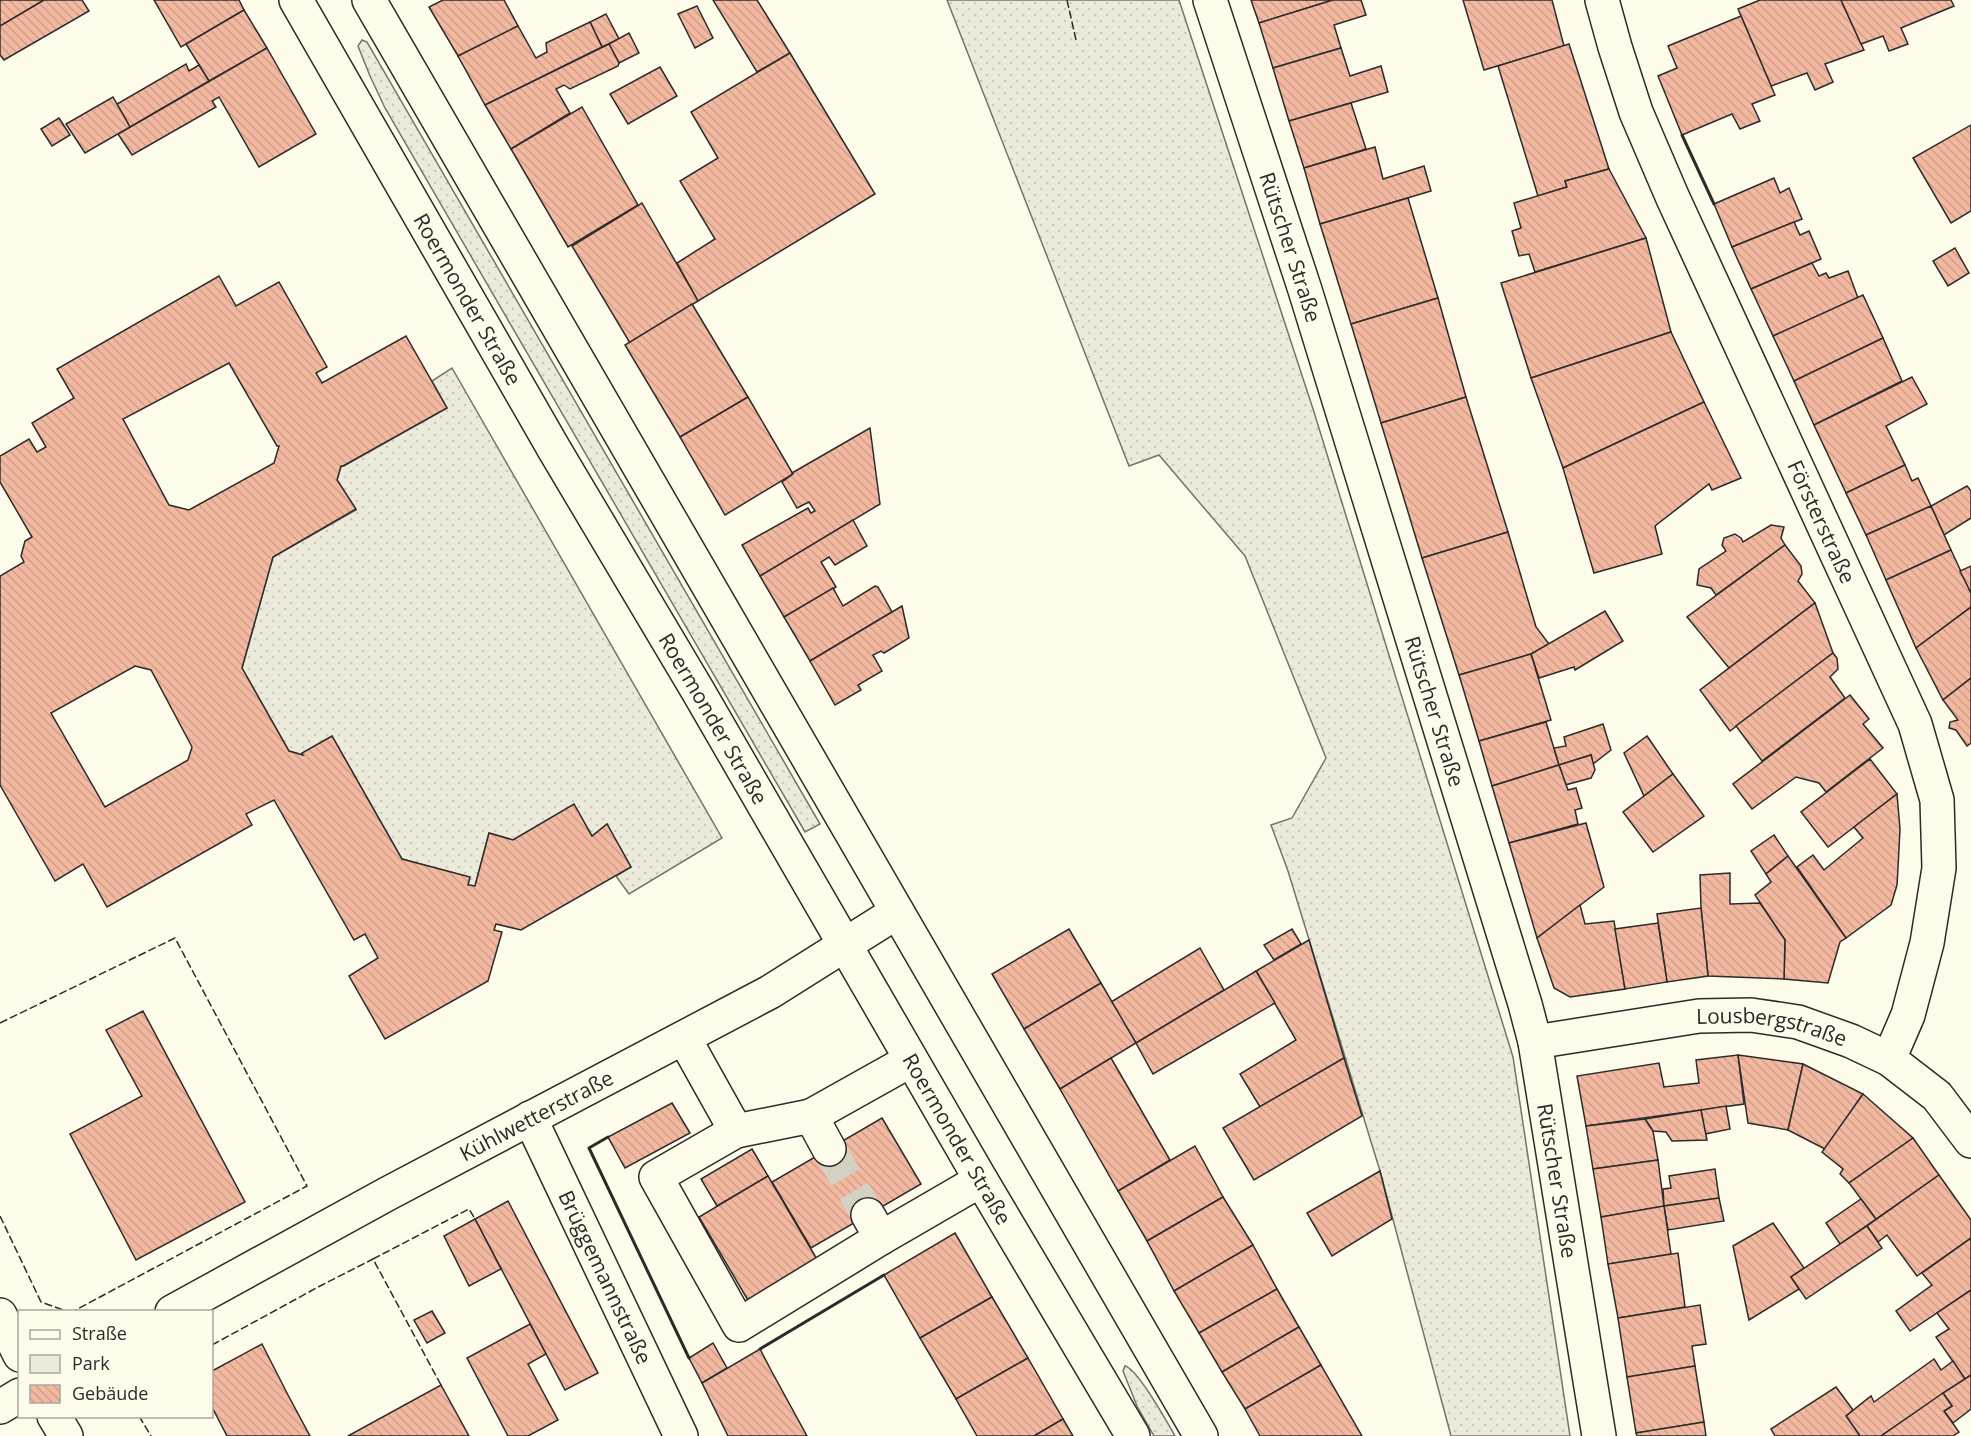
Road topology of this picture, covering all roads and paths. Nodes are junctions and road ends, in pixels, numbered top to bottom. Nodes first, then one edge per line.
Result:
1 (296, 0) edge
2 (369, 0) edge
3 (1210, 0) edge
4 (1602, 0) edge
5 (897, 912) junction
6 (845, 945) junction
7 (684, 1038) junction
8 (1535, 1042) junction
9 (1888, 1059) junction
10 (911, 1060) junction
11 (811, 1116) junction
12 (530, 1118) junction
13 (736, 1131) junction
14 (1971, 1141) edge
15 (829, 1149) tunnel mouth
16 (981, 1180) junction
17 (174, 1310) edge
18 (0, 1315) edge
19 (18, 1351) edge
20 (18, 1396) edge
21 (0, 1407) edge
22 (55, 1418) edge
23 (66, 1436) edge
24 (681, 1436) edge
25 (1133, 1436) edge
26 (1201, 1436) edge
27 (1599, 1436) edge

1 - 6 street, Roermonder Straße
2 - 5 street
3 - 8 street, Rütscher Straße
4 - 9 street, Försterstraße
5 - 6 street, Kühlwetterstraße
5 - 26 street
6 - 7 street, Kühlwetterstraße
6 - 10 street, Roermonder Straße
7 - 12 street, Kühlwetterstraße
7 - 13 street
8 - 9 street, Lousbergstraße
8 - 27 street, Rütscher Straße
9 - 14 street, Lousbergstraße
10 - 11 street
10 - 16 street, Roermonder Straße
11 - 13 street
11 - 15 street
12 - 17 street, Kühlwetterstraße
12 - 24 street, Brüggemannstraße
13 - 16 street
16 - 25 street, Roermonder Straße
18 - 19 street
20 - 21 street
22 - 23 street

